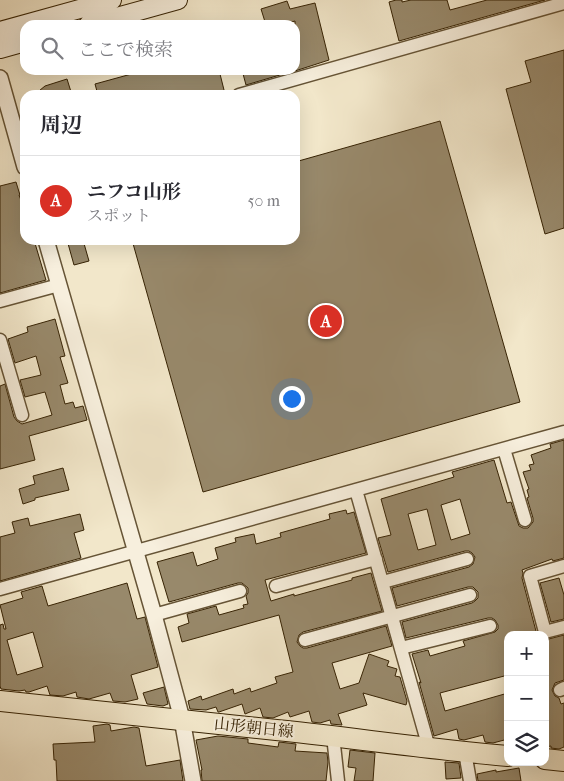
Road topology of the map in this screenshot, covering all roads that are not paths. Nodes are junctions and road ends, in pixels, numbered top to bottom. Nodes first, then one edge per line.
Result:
1 (112, 0) edge
2 (178, 0) edge
3 (564, 3) edge
4 (40, 20) edge
5 (106, 20) edge
6 (20, 25) edge
7 (0, 31) edge
8 (20, 43) edge
9 (0, 49) edge
10 (0, 78) edge
11 (256, 90) edge
12 (20, 146) edge
13 (48, 245) edge
14 (60, 285) junction
15 (0, 301) edge
16 (0, 340) edge
17 (22, 415) dead end
18 (564, 432) edge
19 (504, 449) junction
20 (356, 490) junction
21 (525, 520) dead end
22 (134, 551) junction
23 (376, 559) junction
24 (467, 559) dead end
25 (564, 566) edge
26 (383, 582) junction
27 (276, 586) dead end
28 (0, 589) edge
29 (240, 591) dead end
30 (470, 595) dead end
31 (154, 615) junction
32 (392, 616) junction
33 (490, 626) dead end
34 (564, 626) edge
35 (305, 640) dead end
36 (401, 648) junction
37 (0, 701) edge
38 (182, 719) junction
39 (333, 736) junction
40 (429, 748) junction
41 (465, 752) junction
42 (504, 756) edge
43 (549, 759) edge
44 (564, 761) edge
45 (193, 781) edge
46 (338, 781) edge
47 (470, 781) edge

1 - 4 main road
2 - 5 main road
3 - 11 street
6 - 7 main road
8 - 9 main road
10 - 12 street
13 - 14 street
14 - 15 street
14 - 22 street
16 - 17 street
18 - 19 street
19 - 20 street
19 - 21 street
20 - 22 street
20 - 23 street
22 - 28 street
22 - 31 street
23 - 26 street
23 - 27 street
24 - 26 street
25 - 34 street
26 - 32 street
29 - 31 street
30 - 32 street
31 - 38 street
32 - 35 street
32 - 36 street
33 - 36 street
36 - 40 street
37 - 38 main road, 山形朝日線
38 - 39 main road, 山形朝日線
38 - 45 street
39 - 40 main road, 山形朝日線
39 - 46 street
40 - 41 main road, 山形朝日線
41 - 42 main road, 山形朝日線
41 - 47 street
43 - 44 main road

